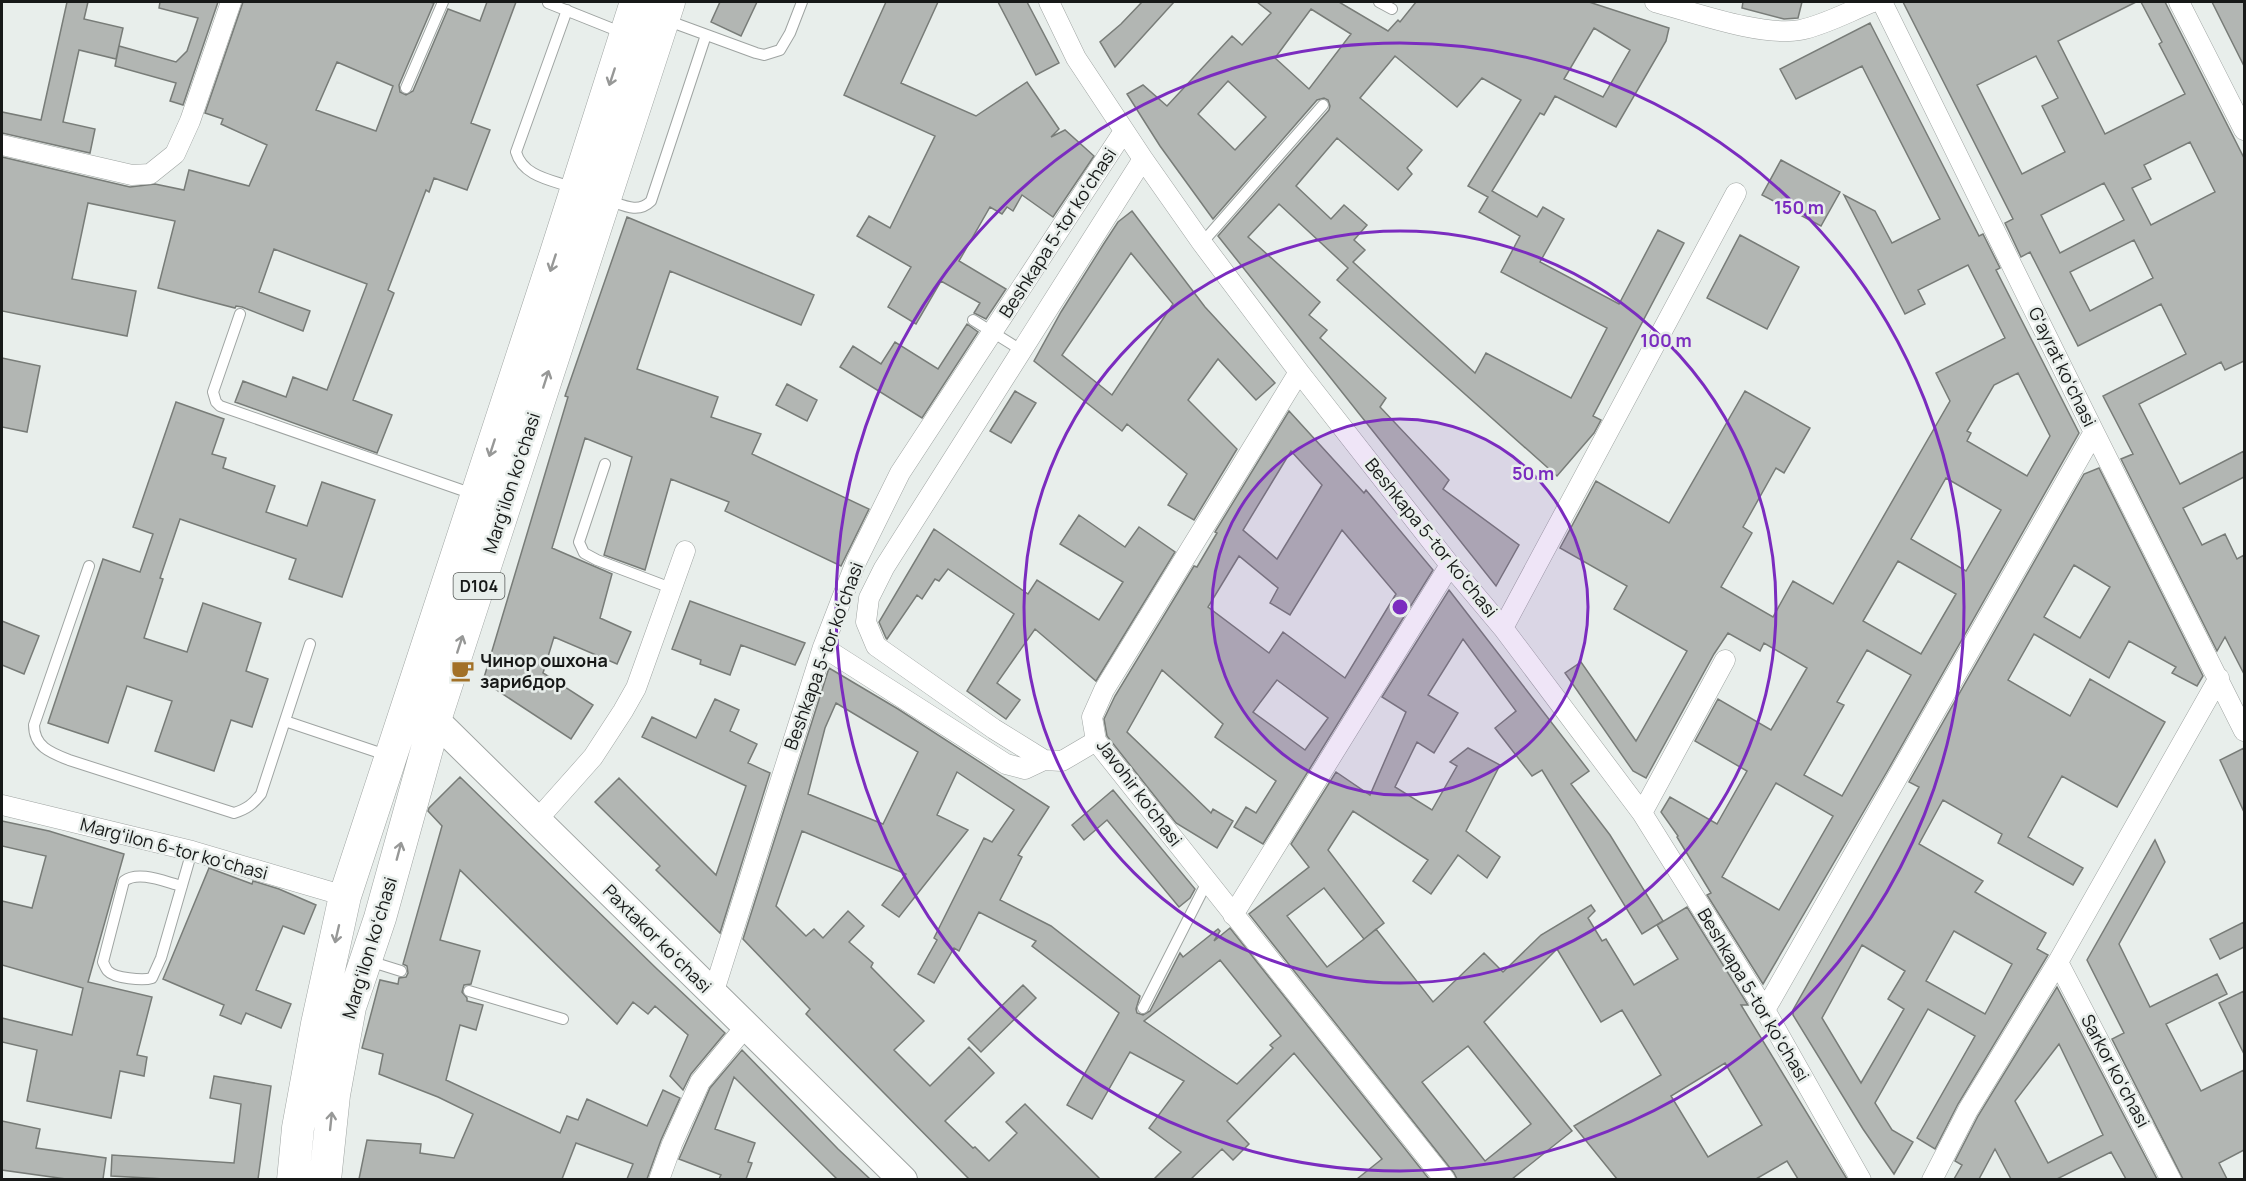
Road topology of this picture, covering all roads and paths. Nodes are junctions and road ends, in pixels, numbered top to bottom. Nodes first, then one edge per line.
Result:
1 (231, 2) edge
2 (443, 2) edge
3 (636, 2) edge
4 (802, 2) edge
5 (1049, 2) edge
6 (1378, 2) edge
7 (1655, 2) edge
8 (1873, 2) edge
9 (1882, 2) edge
10 (2179, 2) edge
11 (548, 3) dead end
12 (1392, 9) dead end
13 (567, 10) junction
14 (666, 10) edge
15 (626, 34) junction
16 (706, 35) junction
17 (406, 88) dead end
18 (1323, 105) dead end
19 (2244, 130) edge
20 (1124, 131) junction
21 (2, 145) edge
22 (1143, 159) junction
23 (1736, 193) dead end
24 (591, 194) junction
25 (1202, 243) junction
26 (240, 314) dead end
27 (974, 320) dead end
28 (993, 332) junction
29 (1021, 350) junction
30 (1299, 372) junction
31 (2094, 432) junction
32 (605, 464) dead end
33 (477, 495) junction
34 (685, 551) dead end
35 (1450, 565) junction
36 (89, 566) dead end
37 (671, 588) junction
38 (1503, 628) junction
39 (310, 644) dead end
40 (823, 647) junction
41 (1725, 660) dead end
42 (2219, 678) junction
43 (408, 706) junction
44 (435, 720) junction
45 (285, 721) junction
46 (2242, 721) edge
47 (1096, 741) junction
48 (392, 757) junction
49 (1044, 760) junction
50 (2, 805) edge
51 (1642, 813) junction
52 (537, 820) junction
53 (192, 851) junction
54 (1207, 882) junction
55 (182, 886) junction
56 (345, 896) junction
57 (1233, 915) junction
58 (366, 960) junction
59 (2058, 962) junction
60 (401, 971) dead end
61 (469, 991) dead end
62 (713, 994) junction
63 (1143, 1008) dead end
64 (1764, 1010) junction
65 (563, 1019) dead end
66 (746, 1026) junction
67 (293, 1179) edge
68 (325, 1179) edge
69 (659, 1179) edge
70 (903, 1179) edge
71 (1445, 1179) edge
72 (1861, 1179) edge
73 (1932, 1179) edge
74 (2171, 1179) edge

1 - 21 street
2 - 17 lane
3 - 15 main road, Margʻilon koʻchasi / D104
4 - 16 lane
5 - 20 street, Beshkapa 5-tor koʻchasi
6 - 12 lane
7 - 8 street
9 - 31 street, Gʻayrat koʻchasi
10 - 19 street
11 - 13 lane
13 - 15 lane
13 - 24 lane
14 - 16 lane
14 - 24 main road, Margʻilon koʻchasi / D104
15 -> 24 main road, Margʻilon koʻchasi / D104
16 - 24 lane
18 - 25 lane
20 - 22 street, Beshkapa 5-tor koʻchasi
20 - 28 street, Beshkapa 5-tor koʻchasi
22 - 25 street, Beshkapa 5-tor koʻchasi
22 - 29 street
23 - 38 street, Beshkapa 5-tor koʻchasi
24 -> 33 main road, Margʻilon koʻchasi / D104
44 -> 24 main road, Margʻilon koʻchasi / D104
25 - 30 street, Beshkapa 5-tor koʻchasi
26 - 33 lane
27 - 28 lane
28 - 29 lane
28 - 40 street, Beshkapa 5-tor koʻchasi
29 - 49 street
30 - 35 street, Beshkapa 5-tor koʻchasi
30 - 47 street, Javohir ko'chasi
31 - 42 street, Gʻayrat koʻchasi
31 - 64 street
32 - 37 lane
33 - 43 main road, Margʻilon koʻchasi / D104
34 - 37 street
35 - 38 street, Beshkapa 5-tor koʻchasi
35 - 57 street
36 - 45 lane
37 - 52 street
38 - 51 street, Beshkapa 5-tor koʻchasi
39 - 45 lane
40 - 49 street
40 - 62 street, Beshkapa 5-tor koʻchasi
41 - 51 street
42 - 46 street, Gʻayrat koʻchasi
42 - 59 street
43 - 44 main road, Paxtakor koʻchasi
43 - 48 main road, Margʻilon koʻchasi / D104
44 - 52 main road, Paxtakor koʻchasi
58 -> 44 main road, Margʻilon koʻchasi / D104
45 - 48 lane
47 - 49 street
47 - 54 street, Javohir ko'chasi
48 - 56 main road, Margʻilon koʻchasi / D104
50 - 53 street, Margʻilon 6-tor koʻchasi
51 - 64 street, Beshkapa 5-tor koʻchasi
52 - 62 main road, Paxtakor koʻchasi
53 - 55 lane
53 - 56 street, Margʻilon 6-tor koʻchasi
54 - 57 street, Javohir ko'chasi
54 - 63 lane
55 - 55 lane
56 -> 67 main road, Margʻilon koʻchasi / D104
57 - 71 street, Javohir ko'chasi
58 - 60 lane
68 -> 58 main road, Margʻilon koʻchasi / D104
59 - 73 street
59 - 74 street, Sarkor koʻchasi
61 - 65 lane
62 - 66 main road, Paxtakor koʻchasi
64 - 72 street, Beshkapa 5-tor koʻchasi
66 - 69 street
66 - 70 main road, Paxtakor koʻchasi

